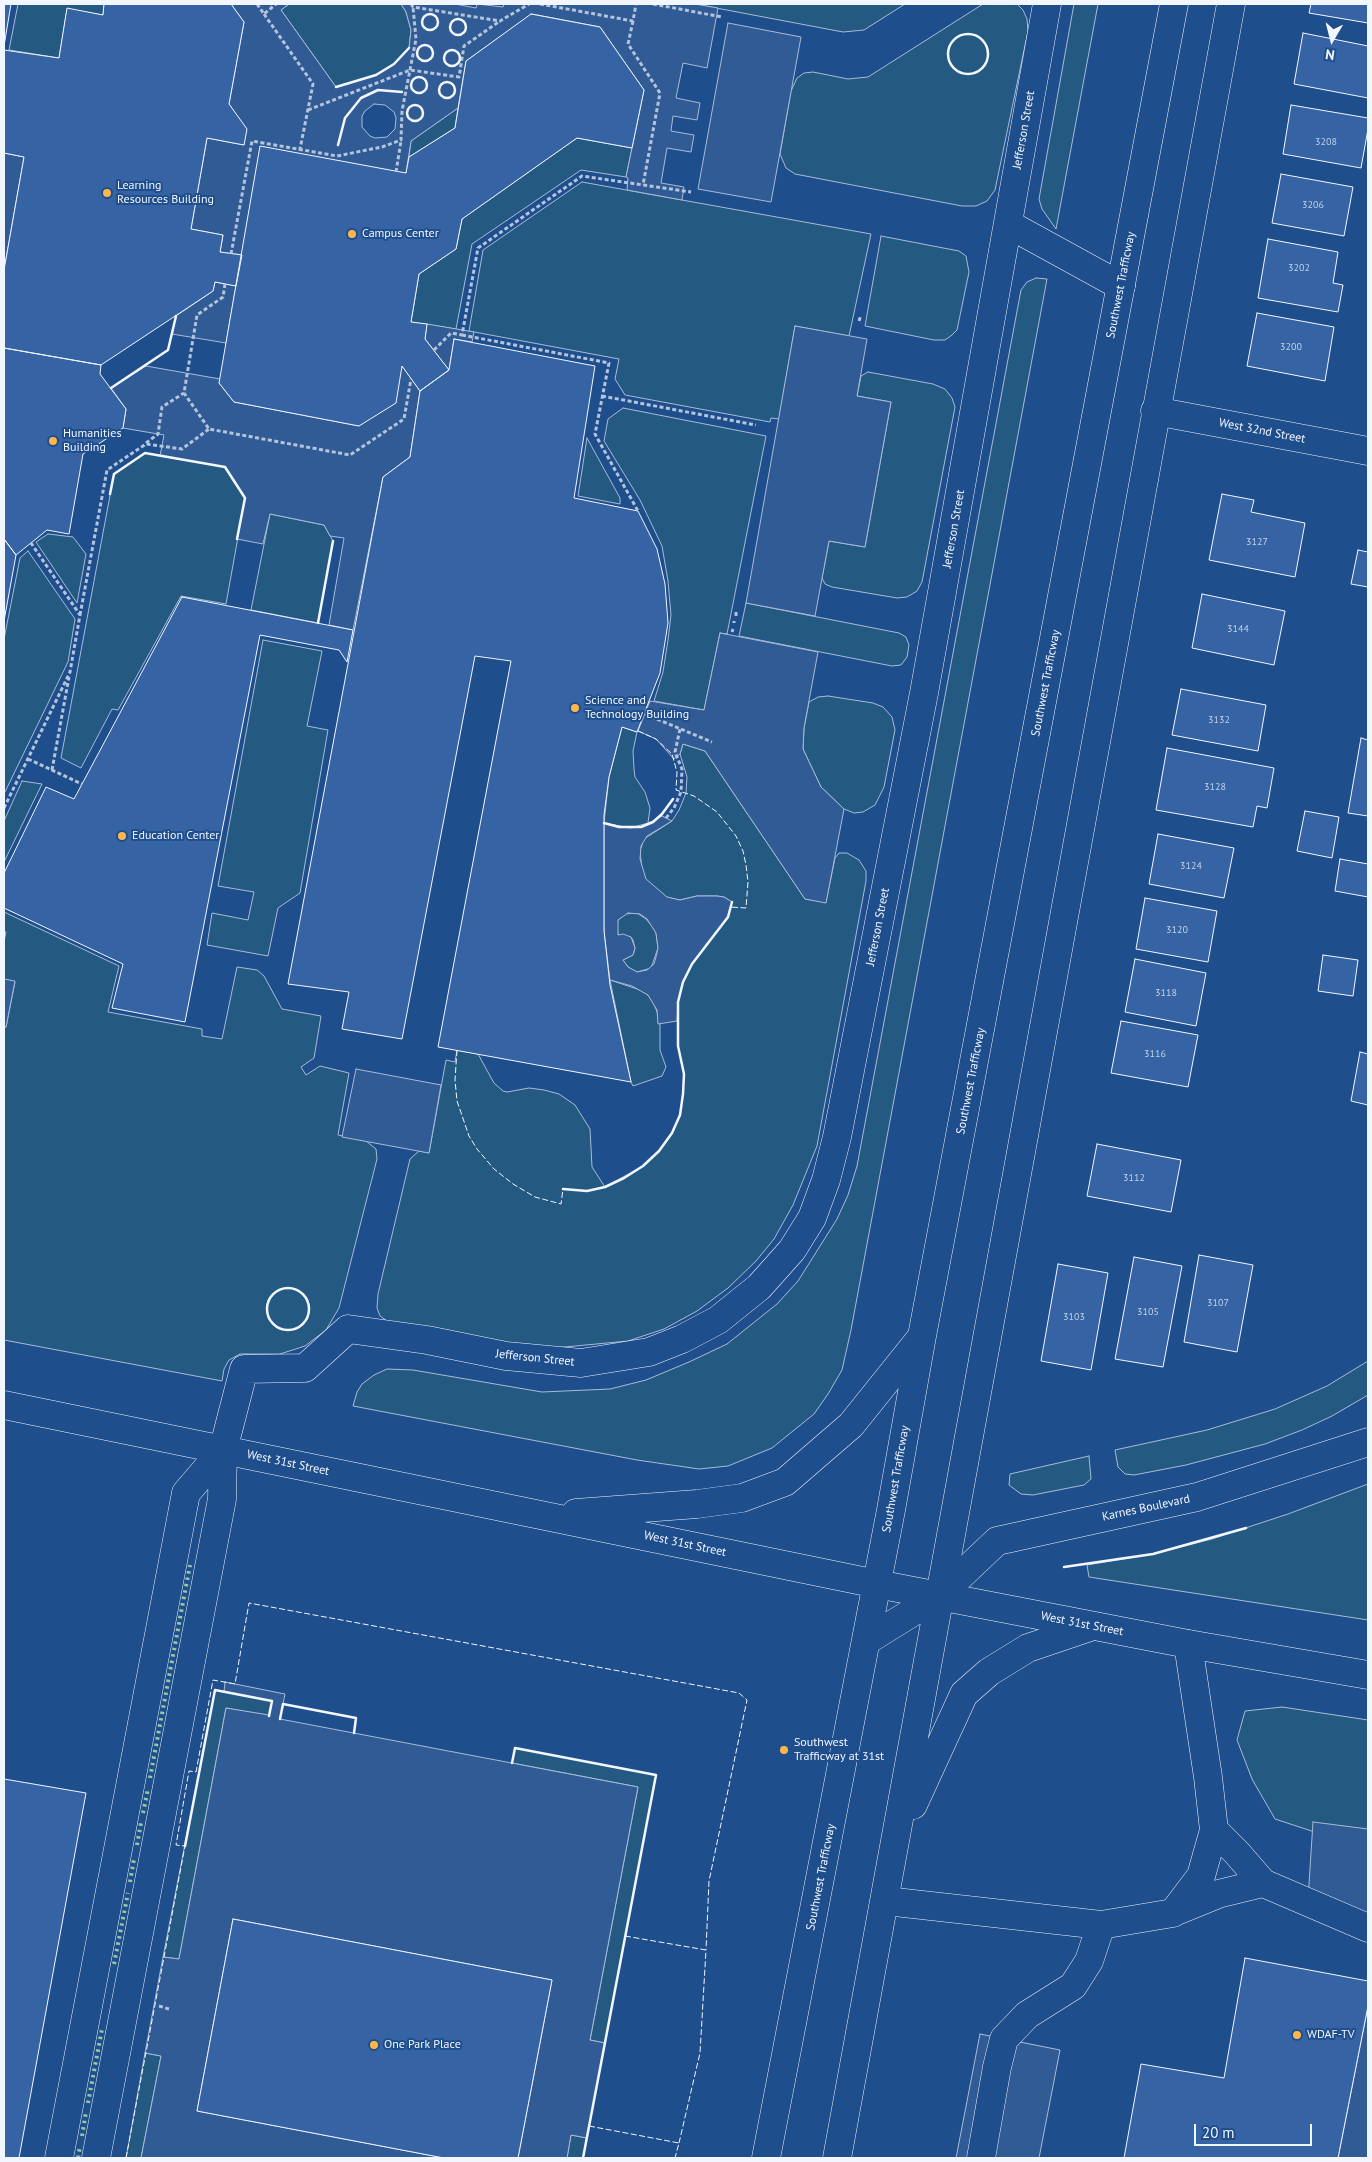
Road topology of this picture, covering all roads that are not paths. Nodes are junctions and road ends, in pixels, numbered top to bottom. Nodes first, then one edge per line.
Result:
1 (1047, 4) edge
2 (1174, 4) edge
3 (1231, 4) edge
4 (1008, 224) junction
5 (1121, 286) junction
6 (1155, 411) junction
7 (1368, 451) edge
8 (922, 1336) junction
9 (4, 1405) edge
10 (1368, 1442) edge
11 (223, 1450) junction
12 (543, 1515) junction
13 (877, 1584) junction
14 (940, 1595) junction
15 (1094, 1626) junction
16 (866, 1641) junction
17 (1188, 1644) junction
18 (1368, 1675) edge
19 (1214, 1830) junction
20 (896, 1840) junction
21 (1263, 1883) junction
22 (886, 1902) junction
23 (1173, 1913) junction
24 (1101, 1924) junction
25 (1368, 1928) edge
26 (59, 2158) edge
27 (96, 2158) edge
28 (766, 2158) edge
29 (837, 2158) edge
30 (981, 2158) edge

1 - 4 main road, Jefferson Street
2 - 5 main road, Southwest Trafficway
3 - 6 main road
4 - 5 main road
4 - 11 main road, Jefferson Street
5 - 8 main road, Southwest Trafficway
6 - 7 main road, West 32nd Street
6 - 14 main road
8 - 12 main road
8 - 13 main road, Southwest Trafficway
9 - 11 main road, West 31st Street
10 - 14 main road, Karnes Boulevard
11 - 12 main road, West 31st Street
11 - 26 main road
11 - 27 main road
12 - 13 main road, West 31st Street
13 - 14 main road, West 31st Street
13 - 16 main road, Southwest Trafficway
14 - 15 main road, West 31st Street
14 - 16 main road, Karnes Boulevard
14 - 20 main road
15 - 17 main road, West 31st Street
15 - 20 main road
16 - 28 main road, Southwest Trafficway
17 - 18 main road, West 31st Street
17 - 19 main road
19 - 21 main road
19 - 23 main road
20 - 22 main road
21 - 23 main road
21 - 25 main road
22 - 24 main road
22 - 29 main road
23 - 24 main road
24 - 30 main road

